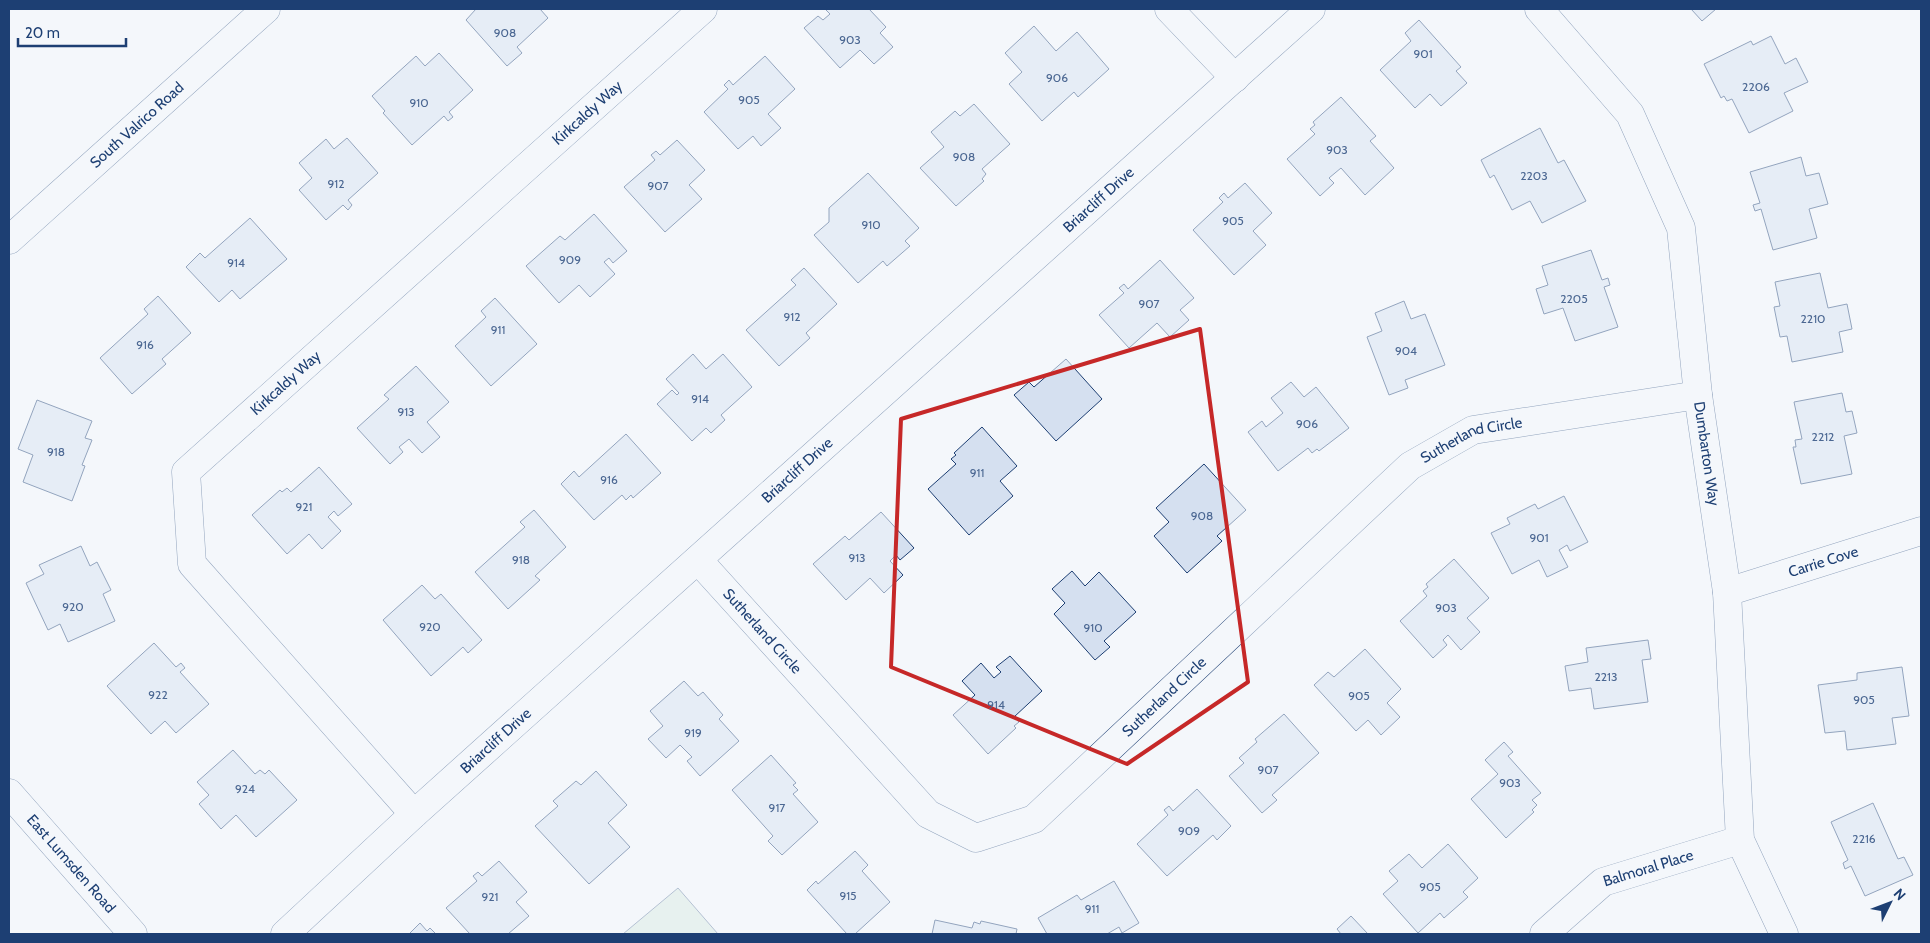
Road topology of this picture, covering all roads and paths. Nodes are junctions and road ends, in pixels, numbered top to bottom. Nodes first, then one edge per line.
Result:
1 (266, 9) edge
2 (704, 9) edge
3 (1170, 9) edge
4 (1311, 9) edge
5 (1539, 9) edge
6 (1235, 78) junction
7 (9, 240) edge
8 (1698, 395) junction
9 (1921, 530) edge
10 (698, 560) junction
11 (1727, 592) junction
12 (9, 793) edge
13 (414, 814) junction
14 (1740, 840) junction
15 (133, 934) edge
16 (285, 934) edge
17 (1544, 934) edge
18 (1784, 934) edge

1 - 7 street, South Valrico Road
2 - 13 street, Kirkcaldy Way
3 - 6 street
4 - 6 street, Briarcliff Drive
5 - 8 street, Dumbarton Way
6 - 10 street, Briarcliff Drive
8 - 10 street, Sutherland Circle
8 - 11 street, Dumbarton Way
9 - 11 street, Carrie Cove
10 - 13 street, Briarcliff Drive
11 - 14 street, Dumbarton Way
12 - 15 street, East Lumsden Road
13 - 16 street, Briarcliff Drive
14 - 17 street, Balmoral Place
14 - 18 street, Dumbarton Way

